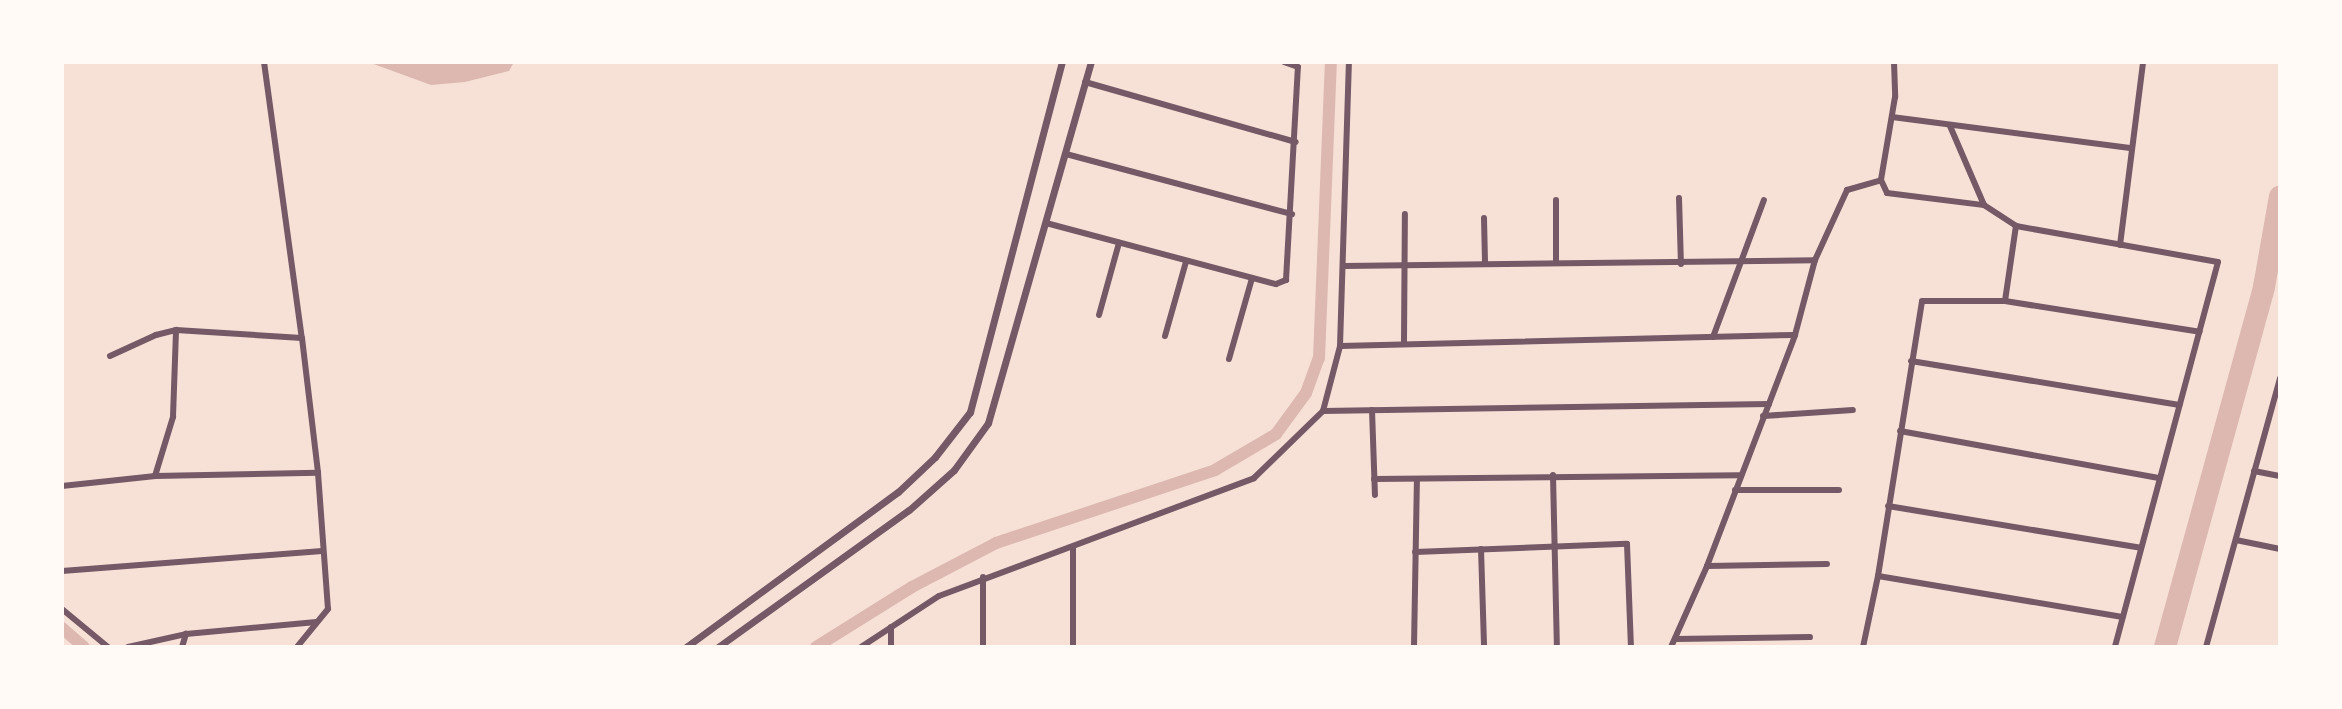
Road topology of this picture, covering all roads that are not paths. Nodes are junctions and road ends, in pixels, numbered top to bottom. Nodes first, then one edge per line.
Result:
1 (264, 62) edge
2 (1062, 62) edge
3 (1091, 62) edge
4 (1284, 62) edge
5 (1349, 62) edge
6 (1894, 62) edge
7 (2143, 62) edge
8 (1085, 82) junction
9 (1892, 117) junction
10 (1950, 126) junction
11 (1296, 142) junction
12 (2132, 148) junction
13 (1066, 154) junction
14 (1881, 180) junction
15 (1679, 198) dead end
16 (1556, 200) dead end
17 (1764, 200) dead end
18 (1984, 205) junction
19 (1292, 214) junction
20 (1405, 214) dead end
21 (1484, 218) dead end
22 (1046, 223) junction
23 (2016, 226) junction
24 (1119, 243) junction
25 (2120, 245) junction
26 (1815, 260) junction
27 (1186, 262) junction
28 (1485, 262) junction
29 (1556, 262) junction
30 (1405, 263) junction
31 (1743, 263) junction
32 (1681, 264) junction
33 (1344, 266) junction
34 (1252, 278) junction
35 (2005, 301) junction
36 (1099, 315) dead end
37 (176, 330) junction
38 (2200, 332) junction
39 (1795, 335) junction
40 (1165, 336) dead end
41 (1713, 337) junction
42 (302, 338) junction
43 (1404, 342) junction
44 (1340, 346) junction
45 (110, 356) dead end
46 (1229, 359) dead end
47 (1911, 361) junction
48 (2280, 378) edge
49 (2277, 402) edge
50 (1769, 404) junction
51 (2179, 405) junction
52 (1372, 410) junction
53 (1853, 410) dead end
54 (1323, 411) junction
55 (1763, 416) junction
56 (1900, 431) junction
57 (2254, 471) junction
58 (318, 473) junction
59 (1553, 475) junction
60 (1739, 475) junction
61 (155, 476) junction
62 (2280, 476) edge
63 (2159, 478) junction
64 (1374, 479) junction
65 (1417, 480) junction
66 (62, 486) edge
67 (1735, 490) junction
68 (1839, 490) dead end
69 (1375, 495) dead end
70 (1888, 506) junction
71 (2236, 540) junction
72 (1556, 544) junction
73 (1073, 548) junction
74 (2141, 548) junction
75 (1481, 549) junction
76 (2280, 549) edge
77 (322, 551) junction
78 (1415, 552) junction
79 (1827, 564) dead end
80 (1707, 566) junction
81 (62, 571) edge
82 (1878, 576) junction
83 (983, 577) junction
84 (62, 609) edge
85 (2123, 617) junction
86 (316, 622) junction
87 (891, 626) junction
88 (186, 634) junction
89 (1810, 637) dead end
90 (1675, 639) junction
91 (108, 647) edge
92 (128, 647) edge
93 (182, 647) edge
94 (297, 647) edge
95 (686, 647) edge
96 (718, 647) edge
97 (861, 647) edge
98 (891, 647) edge
99 (983, 647) edge
100 (1073, 647) edge
101 (1414, 647) edge
102 (1484, 647) edge
103 (1557, 647) edge
104 (1631, 647) edge
105 (1671, 647) edge
106 (1863, 647) edge
107 (2115, 647) edge
108 (2206, 647) edge

1 - 42 street
2 - 95 street
3 - 8 street
4 - 11 street
5 - 33 street
6 - 9 street
7 - 12 street
8 - 11 street
8 - 13 street
9 - 10 street
9 - 14 street
10 - 12 street
10 - 18 street
11 - 19 street
12 - 25 street
13 - 19 street
13 - 22 street
14 - 18 street
14 - 26 street
15 - 32 street
16 - 29 street
17 - 31 street
18 - 23 street
19 - 34 street
20 - 30 street
21 - 28 street
22 - 24 street
22 - 96 street
23 - 25 street
23 - 35 street
24 - 27 street
24 - 36 street
25 - 38 street
26 - 31 street
26 - 39 street
27 - 34 street
27 - 40 street
28 - 29 street
28 - 30 street
29 - 32 street
30 - 33 street
30 - 43 street
31 - 32 street
31 - 41 street
33 - 44 street
34 - 46 street
35 - 38 street
35 - 47 street
37 - 42 street
37 - 45 street
37 - 61 street
38 - 51 street
39 - 41 street
39 - 50 street
41 - 43 street
42 - 58 street
43 - 44 street
44 - 54 street
47 - 51 street
47 - 56 street
48 - 49 street
49 - 57 street
50 - 52 street
50 - 55 street
51 - 63 street
52 - 54 street
52 - 64 street
53 - 55 street
54 - 73 street
55 - 60 street
56 - 63 street
56 - 70 street
57 - 62 street
57 - 71 street
58 - 61 street
58 - 77 street
59 - 60 street
59 - 65 street
59 - 72 street
60 - 67 street
61 - 66 street
63 - 74 street
64 - 65 street
64 - 69 street
65 - 78 street
67 - 68 street
67 - 80 street
70 - 74 street
70 - 82 street
71 - 76 street
71 - 108 street
72 - 75 street
72 - 103 street
72 - 104 street
73 - 83 street
73 - 100 street
74 - 85 street
75 - 78 street
75 - 102 street
77 - 81 street
77 - 86 street
78 - 101 street
79 - 80 street
80 - 90 street
82 - 85 street
82 - 106 street
83 - 87 street
83 - 99 street
84 - 91 street
85 - 107 street
86 - 88 street
86 - 94 street
87 - 97 street
87 - 98 street
88 - 92 street
88 - 93 street
89 - 90 street
90 - 105 street

